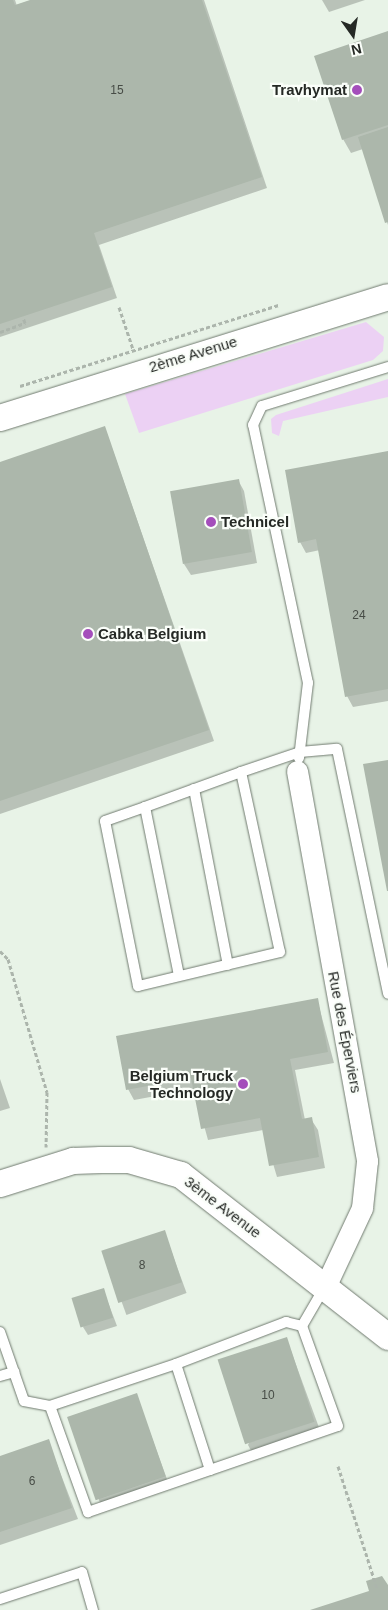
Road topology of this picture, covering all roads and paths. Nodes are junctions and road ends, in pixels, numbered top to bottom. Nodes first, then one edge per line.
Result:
1 (387, 300) edge
2 (283, 304) dead end
3 (119, 308) dead end
4 (23, 317) dead end
5 (0, 332) edge
6 (136, 360) junction
7 (388, 367) edge
8 (10, 389) dead end
9 (0, 418) edge
10 (298, 761) junction
11 (241, 772) junction
12 (194, 790) junction
13 (145, 807) junction
14 (0, 951) edge
15 (228, 965) junction
16 (180, 976) junction
17 (388, 994) edge
18 (46, 1168) junction
19 (0, 1184) edge
20 (325, 1287) junction
21 (302, 1326) junction
22 (0, 1332) edge
23 (388, 1337) edge
24 (176, 1364) junction
25 (14, 1372) junction
26 (0, 1376) edge
27 (50, 1406) junction
28 (338, 1466) dead end
29 (210, 1470) junction
30 (377, 1588) dead end
31 (0, 1599) edge
32 (93, 1610) edge

1 - 6 street, 2ème Avenue
2 - 6 path
3 - 6 path
4 - 5 path
6 - 8 path
6 - 9 street, 2ème Avenue
7 - 10 lane
10 - 11 lane
10 - 17 lane
10 - 20 street, Rue des Éperviers
11 - 12 lane
11 - 15 lane
12 - 13 lane
12 - 15 lane
13 - 16 lane
13 - 16 lane
14 - 18 path
15 - 16 lane
18 - 19 street, 3ème Avenue
18 - 20 street, 3ème Avenue
20 - 21 lane
20 - 23 street, 3ème Avenue
21 - 24 lane
21 - 29 lane
22 - 25 lane
24 - 27 lane
24 - 29 lane
25 - 26 lane
25 - 27 lane
27 - 29 lane
28 - 30 path
31 - 32 lane

